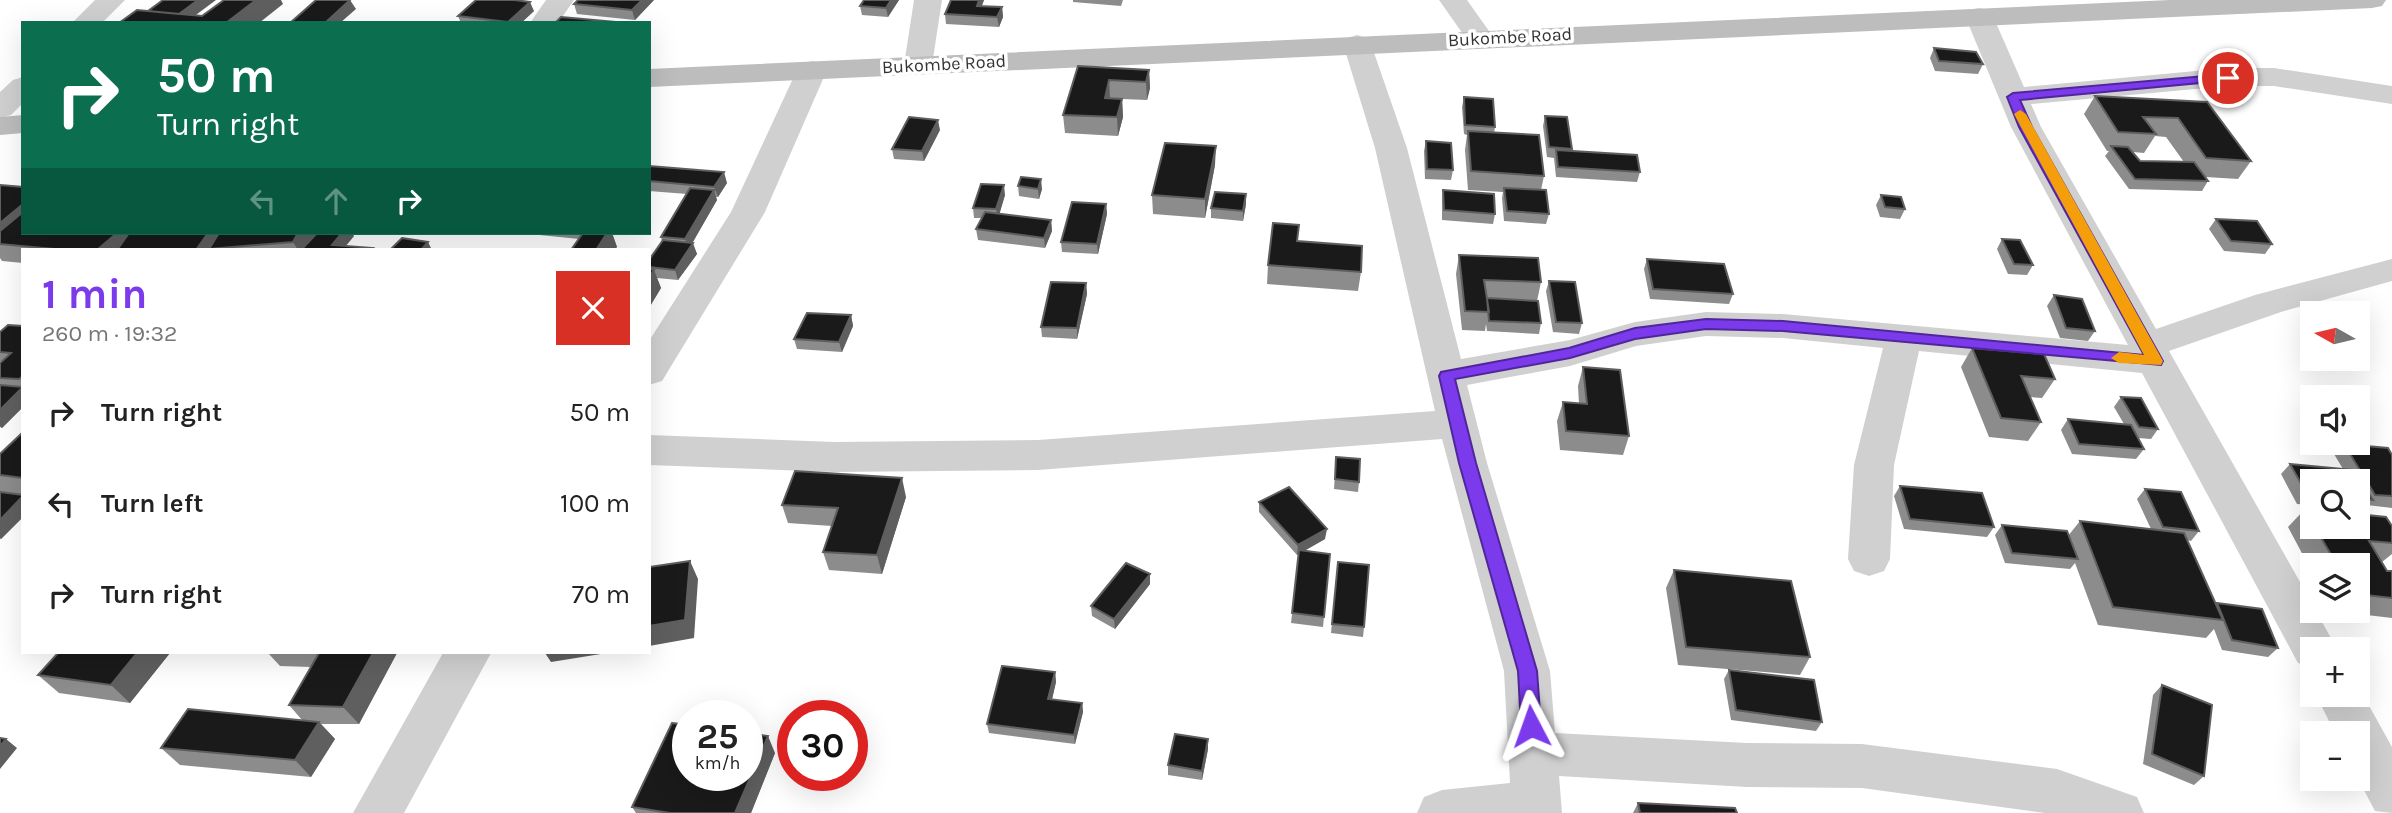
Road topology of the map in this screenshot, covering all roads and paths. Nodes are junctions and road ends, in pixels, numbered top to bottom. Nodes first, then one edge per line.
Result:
1 (111, 0) edge
2 (560, 0) edge
3 (928, 0) edge
4 (1452, 0) edge
5 (2372, 0) edge
6 (2106, 5) edge
7 (1979, 16) junction
8 (88, 21) edge
9 (545, 21) edge
10 (1480, 38) junction
11 (1357, 44) junction
12 (918, 65) junction
13 (812, 70) junction
14 (651, 78) edge
15 (21, 88) edge
16 (2392, 96) edge
17 (2013, 97) junction
18 (0, 108) edge
19 (21, 124) edge
20 (0, 126) edge
21 (2392, 270) edge
22 (1904, 337) junction
23 (2151, 353) junction
24 (651, 369) edge
25 (1447, 376) junction
26 (1458, 424) junction
27 (651, 450) edge
28 (1869, 559) dead end
29 (2307, 637) edge
30 (467, 654) edge
31 (2345, 707) edge
32 (1532, 753) junction
33 (2392, 795) edge
34 (1537, 808) edge
35 (378, 813) edge
36 (1442, 813) edge
37 (2119, 813) edge

1 - 8 street
2 - 9 street
3 - 12 street
4 - 10 street
5 - 6 main road, Bukombe Road
6 - 7 main road, Bukombe Road
7 - 10 main road, Bukombe Road
7 - 17 street
10 - 11 main road, Bukombe Road
11 - 12 main road, Bukombe Road
11 - 25 street
12 - 13 main road, Bukombe Road
13 - 14 main road, Bukombe Road
13 - 24 street
15 - 18 street
16 - 17 street
17 - 23 street
19 - 20 main road
21 - 23 street
22 - 23 street
22 - 25 street
22 - 28 street
23 - 29 street
25 - 26 street
26 - 27 street
26 - 32 street
30 - 35 street
31 - 33 street
32 - 34 street
32 - 37 street
34 - 36 street

